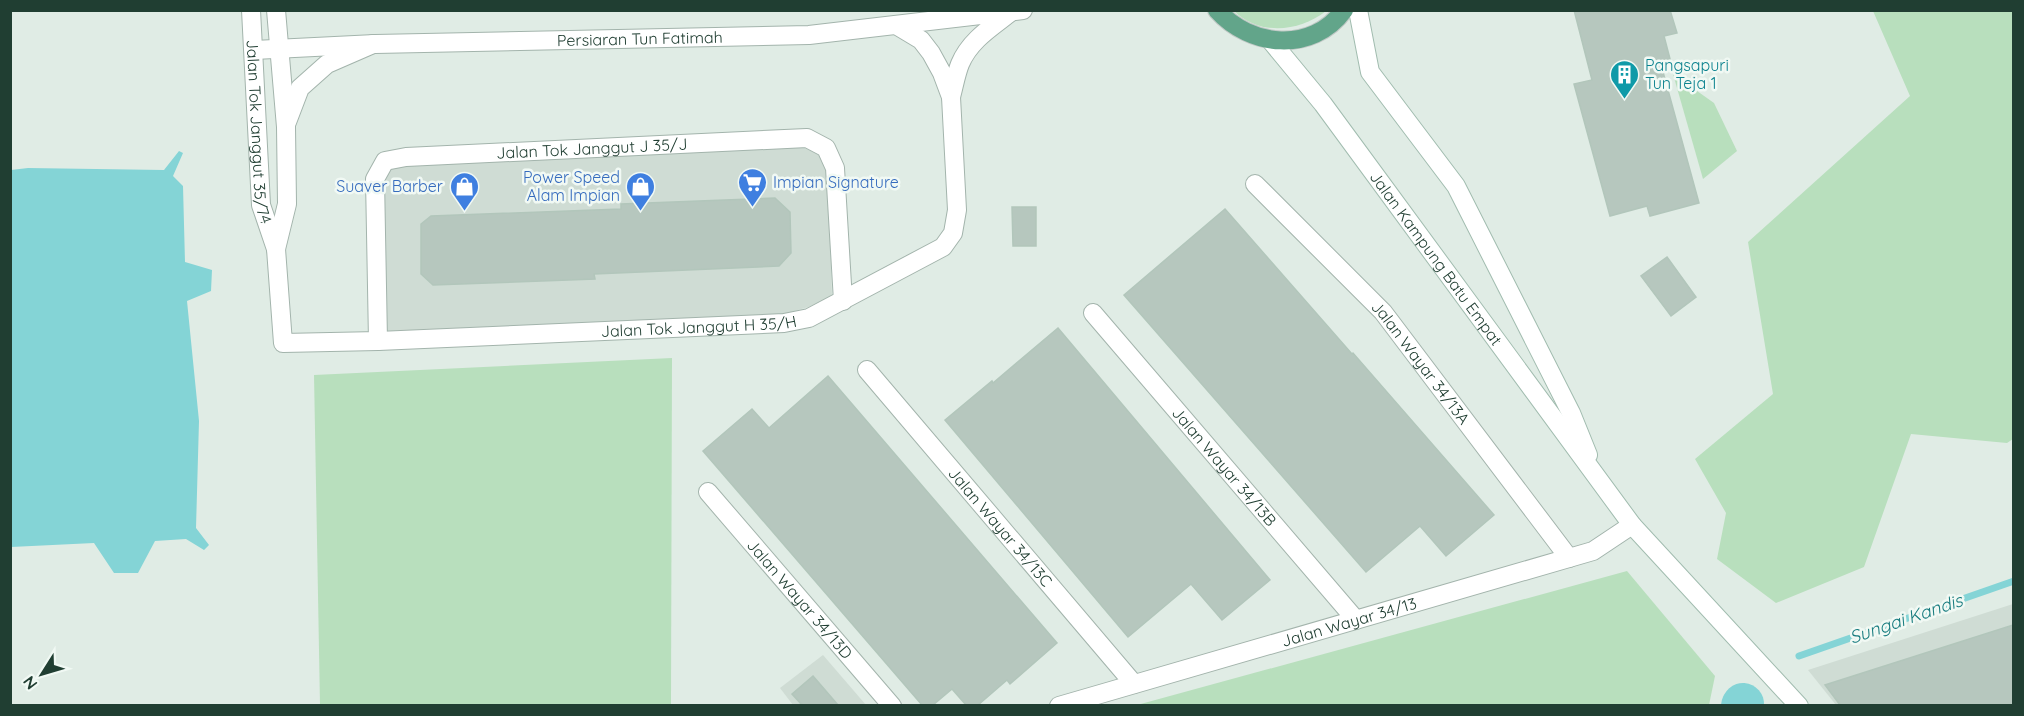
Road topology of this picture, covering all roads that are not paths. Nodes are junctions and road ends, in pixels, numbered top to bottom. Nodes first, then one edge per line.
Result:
1 (250, 10) edge
2 (276, 10) edge
3 (1217, 10) edge
4 (1344, 10) edge
5 (1358, 10) edge
6 (1017, 11) edge
7 (896, 25) junction
8 (1271, 41) junction
9 (375, 44) junction
10 (279, 49) junction
11 (254, 50) junction
12 (951, 97) junction
13 (286, 127) junction
14 (1255, 184) dead end
15 (276, 249) junction
16 (843, 301) junction
17 (1093, 313) dead end
18 (378, 341) junction
19 (283, 344) joint
20 (867, 370) dead end
21 (1597, 478) junction
22 (708, 492) dead end
23 (1632, 525) junction
24 (1569, 558) junction
25 (1356, 620) junction
26 (1134, 684) junction
27 (892, 705) edge
28 (1059, 705) edge
29 (1799, 705) edge

1 - 11 street, Jalan Tok Janggut 35/74
2 - 10 street, Jalan Tok Janggut 35/74
3 - 8 main road
4 - 8 main road
5 - 21 street, Jalan Kampung Batu Empat
6 - 7 street, Persiaran Tun Fatimah
6 - 12 street
7 - 9 street, Persiaran Tun Fatimah
7 - 12 street
8 - 21 street, Jalan Kampung Batu Empat
9 - 10 street, Persiaran Tun Fatimah
9 - 13 street
10 - 11 street, Persiaran Tun Fatimah
10 - 13 street, Jalan Tok Janggut 35/74
11 - 15 street, Jalan Tok Janggut 35/74
12 - 16 street, Jalan Tok Janggut H 35/H
13 - 15 street, Jalan Tok Janggut 35/74
14 - 24 street, Jalan Wayar 34/13A
15 - 19 street, Jalan Tok Janggut 35/74
16 - 18 street, Jalan Tok Janggut H 35/H
16 - 18 street, Jalan Tok Janggut J 35/J
17 - 25 street, Jalan Wayar 34/13B
18 - 19 street, Jalan Tok Janggut H 35/H
20 - 26 street, Jalan Wayar 34/13C
21 - 23 street, Jalan Kampung Batu Empat
22 - 27 street, Jalan Wayar 34/13D
23 - 24 street, Jalan Wayar 34/13
23 - 29 street, Jalan Kampung Batu Empat
24 - 25 street, Jalan Wayar 34/13
25 - 26 street, Jalan Wayar 34/13
26 - 28 street, Jalan Wayar 34/13

